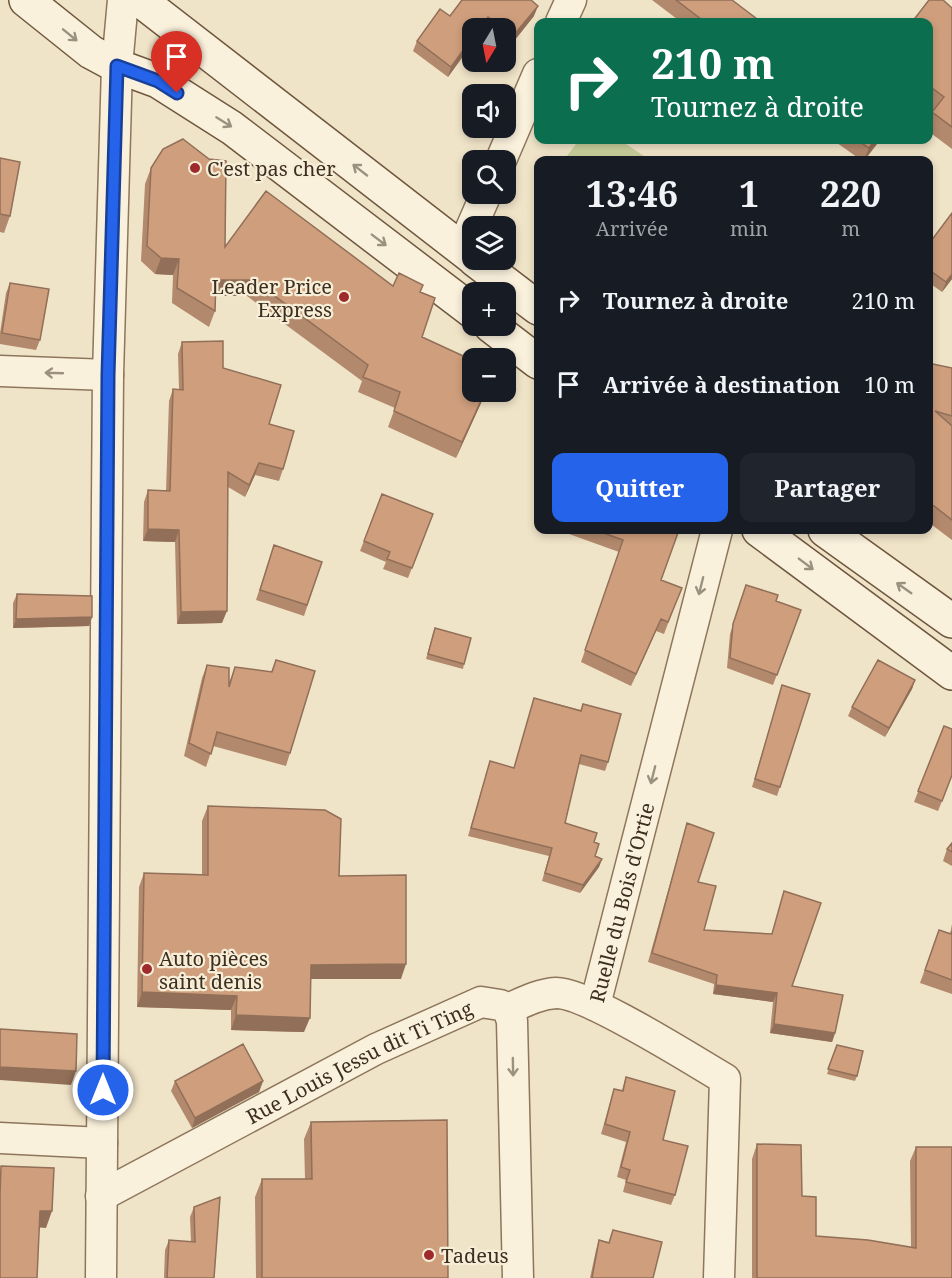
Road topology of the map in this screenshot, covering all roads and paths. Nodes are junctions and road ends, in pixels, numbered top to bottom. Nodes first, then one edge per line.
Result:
1 (26, 0) edge
2 (123, 0) edge
3 (140, 0) edge
4 (571, 0) edge
5 (563, 18) edge
6 (117, 66) junction
7 (534, 83) edge
8 (505, 150) edge
9 (462, 249) edge
10 (489, 270) edge
11 (462, 303) edge
12 (534, 305) edge
13 (504, 336) edge
14 (534, 359) edge
15 (0, 371) edge
16 (108, 375) junction
17 (716, 534) edge
18 (764, 534) edge
19 (831, 534) edge
20 (952, 621) edge
21 (952, 673) edge
22 (595, 1005) junction
23 (508, 1010) junction
24 (0, 1138) edge
25 (102, 1143) junction
26 (101, 1196) junction
27 (101, 1278) edge
28 (518, 1278) edge
29 (719, 1278) edge

1 -> 6 main road
2 - 6 street
9 -> 3 main road
4 - 5 street
6 -> 11 main road
6 - 16 street
7 - 8 street
10 - 12 main road
13 - 14 main road
16 -> 15 street
16 - 25 street
17 -> 22 street, Ruelle du Bois d'Ortie
18 -> 21 main road
20 -> 19 main road
22 - 23 street
22 - 29 street, Ruelle du Bois d'Ortie
23 - 26 street, Rue Louis Jessu dit Ti Ting
23 -> 28 street
24 - 25 street
25 - 26 street
26 - 27 street

